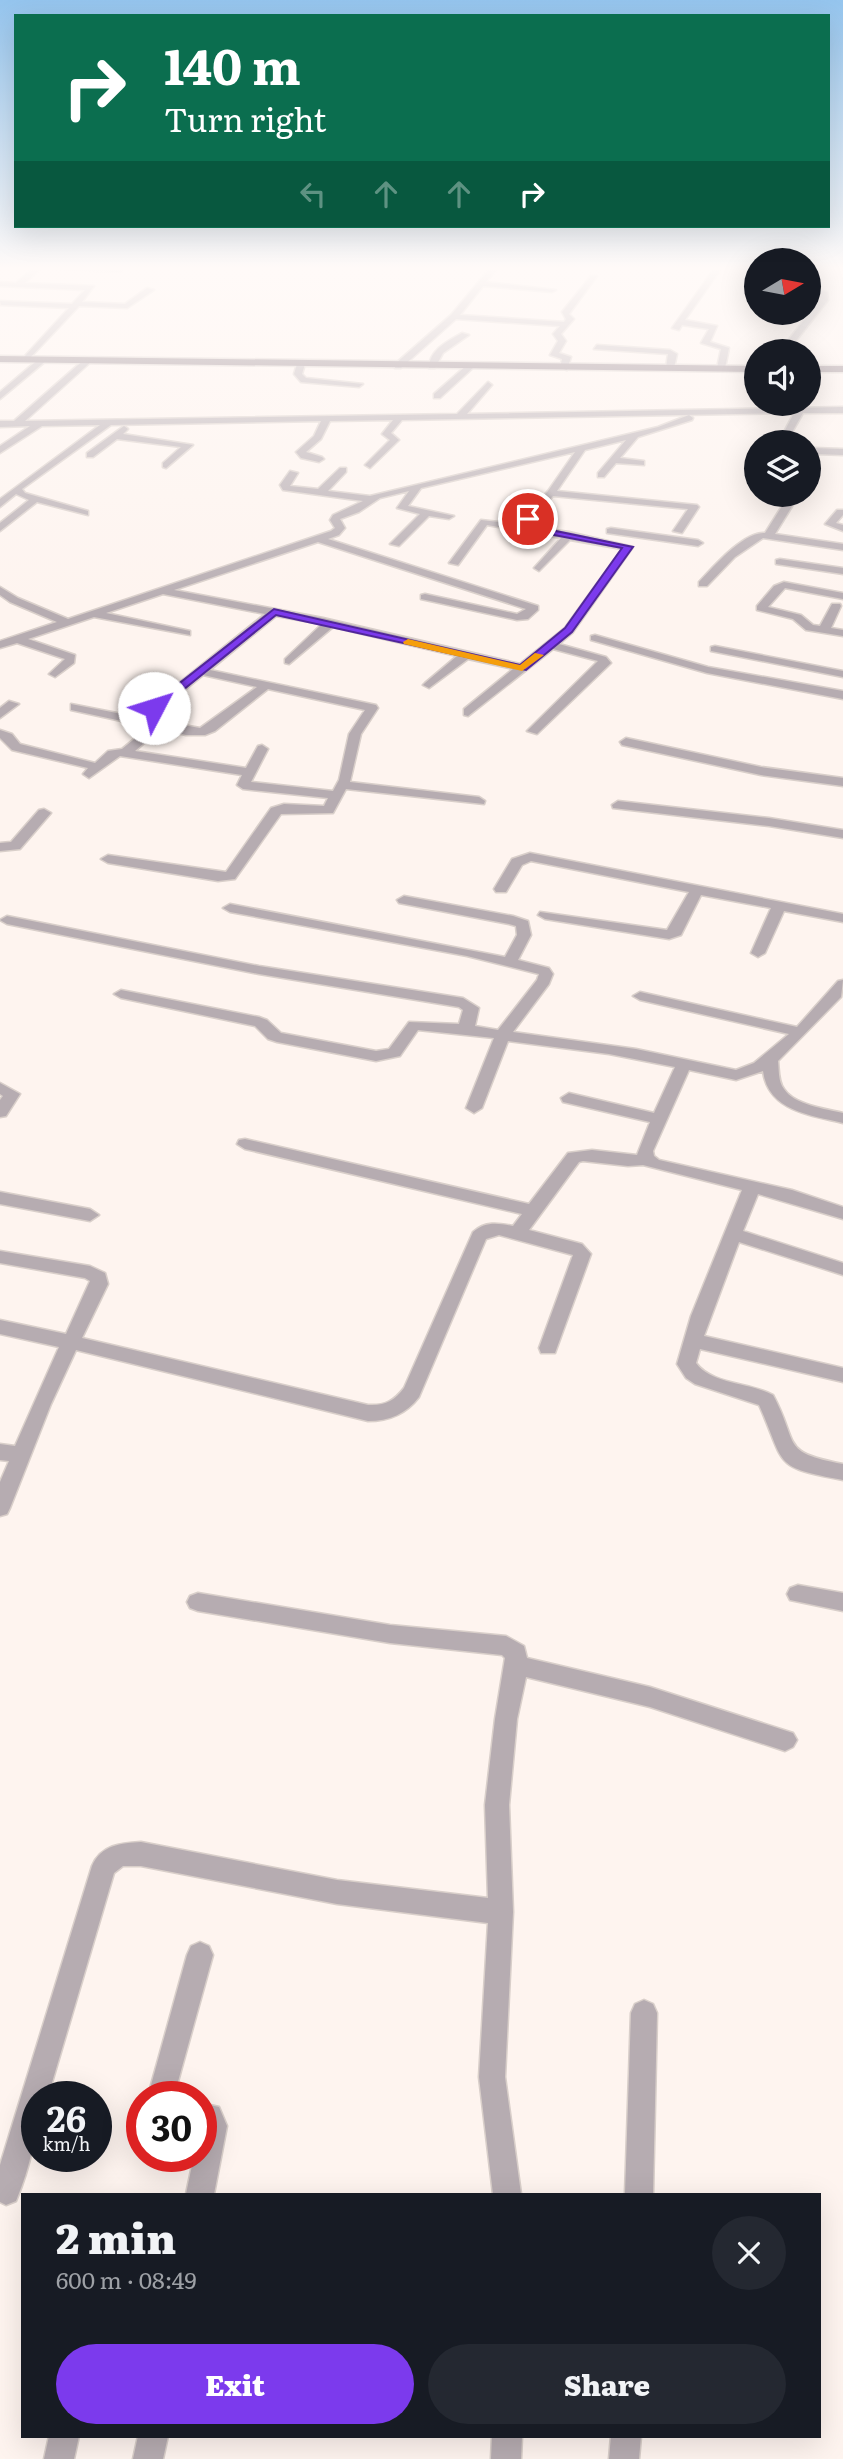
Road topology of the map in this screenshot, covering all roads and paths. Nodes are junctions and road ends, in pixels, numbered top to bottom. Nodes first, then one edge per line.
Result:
1 (18, 381) edge
2 (65, 381) edge
3 (314, 381) edge
4 (454, 381) edge
5 (359, 384) dead end
6 (488, 385) dead end
7 (0, 396) edge
8 (437, 396) dead end
9 (843, 410) edge
10 (821, 411) edge
11 (744, 413) edge
12 (698, 414) junction
13 (399, 418) junction
14 (458, 418) junction
15 (327, 419) junction
16 (108, 422) junction
17 (132, 422) junction
18 (0, 424) edge
19 (16, 424) junction
20 (41, 424) junction
21 (635, 435) junction
22 (114, 436) junction
23 (582, 448) junction
24 (0, 450) edge
25 (821, 451) edge
26 (843, 452) edge
27 (90, 455) dead end
28 (319, 459) dead end
29 (614, 460) junction
30 (641, 463) dead end
31 (166, 465) dead end
32 (370, 465) dead end
33 (343, 470) dead end
34 (293, 473) dead end
35 (601, 475) dead end
36 (418, 486) junction
37 (17, 489) junction
38 (320, 493) junction
39 (551, 493) junction
40 (37, 498) junction
41 (369, 499) junction
42 (0, 504) edge
43 (786, 507) edge
44 (840, 512) dead end
45 (85, 513) dead end
46 (426, 513) junction
47 (449, 516) dead end
48 (524, 523) junction
49 (0, 528) edge
50 (591, 528) dead end
51 (843, 528) edge
52 (603, 530) dead end
53 (678, 531) dead end
54 (569, 535) junction
55 (769, 535) junction
56 (318, 539) junction
57 (698, 543) dead end
58 (394, 544) dead end
59 (843, 547) edge
60 (780, 562) dead end
61 (454, 563) dead end
62 (539, 568) dead end
63 (843, 571) edge
64 (703, 584) dead end
65 (0, 590) edge
66 (164, 591) junction
67 (425, 597) dead end
68 (840, 601) edge
69 (274, 612) junction
70 (95, 614) junction
71 (68, 623) junction
72 (330, 623) junction
73 (824, 630) junction
74 (0, 633) edge
75 (843, 633) edge
76 (186, 634) dead end
77 (18, 639) junction
78 (0, 645) edge
79 (551, 645) junction
80 (715, 649) dead end
81 (580, 653) junction
82 (464, 656) junction
83 (289, 661) dead end
84 (522, 668) junction
85 (200, 671) junction
86 (55, 674) dead end
87 (843, 674) edge
88 (266, 685) junction
89 (429, 685) dead end
90 (843, 695) edge
91 (13, 704) dead end
92 (75, 707) dead end
93 (468, 712) dead end
94 (0, 714) edge
95 (139, 721) junction
96 (158, 725) junction
97 (533, 731) dead end
98 (0, 734) edge
99 (626, 742) dead end
100 (262, 749) dead end
101 (126, 752) junction
102 (248, 772) junction
103 (843, 782) edge
104 (340, 790) junction
105 (479, 801) dead end
106 (618, 805) dead end
107 (44, 813) dead end
108 (843, 834) edge
109 (0, 847) edge
110 (108, 859) dead end
111 (697, 888) junction
112 (501, 889) dead end
113 (404, 901) dead end
114 (780, 905) junction
115 (230, 908) dead end
116 (545, 915) dead end
117 (843, 918) edge
118 (7, 920) dead end
119 (758, 953) dead end
120 (510, 962) junction
121 (843, 984) edge
122 (121, 994) dead end
123 (640, 996) dead end
124 (470, 1030) junction
125 (800, 1032) junction
126 (503, 1034) junction
127 (770, 1058) junction
128 (684, 1063) junction
129 (0, 1088) edge
130 (569, 1098) dead end
131 (474, 1108) dead end
132 (0, 1112) edge
133 (843, 1118) edge
134 (659, 1119) junction
135 (245, 1144) dead end
136 (646, 1158) junction
137 (752, 1187) junction
138 (0, 1198) edge
139 (533, 1211) junction
140 (843, 1213) edge
141 (90, 1215) dead end
142 (518, 1233) junction
143 (732, 1234) junction
144 (0, 1257) edge
145 (843, 1269) edge
146 (0, 1327) edge
147 (71, 1340) junction
148 (692, 1340) junction
149 (548, 1348) dead end
150 (843, 1376) edge
151 (10, 1453) edge
152 (843, 1472) edge
153 (0, 1508) edge
154 (798, 1594) dead end
155 (198, 1602) dead end
156 (843, 1602) edge
157 (517, 1665) junction
158 (785, 1740) dead end
159 (501, 1912) junction
160 (200, 1955) dead end
161 (644, 2012) dead end
162 (165, 2081) edge
163 (204, 2172) edge
164 (6, 2191) dead end
165 (200, 2193) edge
166 (507, 2193) edge
167 (639, 2193) edge
168 (64, 2438) edge
169 (153, 2438) edge
170 (507, 2438) edge
171 (626, 2438) edge
172 (59, 2459) edge
173 (148, 2459) edge
174 (506, 2459) edge
175 (624, 2459) edge

1 - 7 street
2 - 19 street
3 - 5 street
4 - 8 street
6 - 14 street
9 - 10 street
11 - 12 street
12 - 14 street
12 - 21 street
13 - 14 street
13 - 15 street
13 - 32 street
15 - 17 street
15 - 28 street
16 - 17 street
16 - 20 street
16 - 37 street
17 - 22 street
18 - 19 street
19 - 20 street
20 - 24 street
21 - 23 street
21 - 29 street
22 - 27 street
22 - 31 street
23 - 36 street
23 - 39 street
25 - 26 street
29 - 30 street
29 - 35 street
33 - 38 street
34 - 38 street
36 - 41 street
36 - 46 street
37 - 40 street
37 - 42 street
38 - 41 street
39 - 48 street
39 - 53 street
40 - 45 street
40 - 49 street
41 - 56 street
43 - 55 street
44 - 51 street
46 - 47 street
46 - 58 street
48 - 50 street
48 - 54 street
48 - 61 street
52 - 57 street
54 - 62 street
54 - 79 street
55 - 59 street
55 - 64 street
56 - 66 street
56 - 67 street
60 - 63 street
65 - 71 street
66 - 69 street
66 - 70 street
68 - 73 street
68 - 73 street
69 - 72 street
69 - 85 street
70 - 71 street
70 - 76 street
71 - 77 street
72 - 82 street
72 - 83 street
73 - 75 street
74 - 77 street
77 - 78 street
77 - 86 street
79 - 81 street
79 - 84 street
80 - 87 street
81 - 90 street
81 - 97 street
82 - 84 street
82 - 89 street
84 - 93 street
85 - 88 street
85 - 95 street
88 - 96 street
88 - 104 street
91 - 94 street
92 - 95 street
95 - 96 street
96 - 101 street
98 - 101 street
99 - 103 street
100 - 102 street
101 - 102 street
102 - 104 street
104 - 105 street
104 - 110 street
106 - 108 street
107 - 109 street
111 - 112 street
111 - 114 street
111 - 116 street
113 - 120 street
114 - 117 street
114 - 119 street
115 - 120 street
118 - 124 street
120 - 126 street
121 - 125 street
122 - 124 street
123 - 125 street
124 - 126 street
125 - 127 street
126 - 128 street
126 - 131 street
127 - 128 street
127 - 133 street
128 - 134 street
129 - 132 street
130 - 134 street
134 - 136 street
135 - 139 street
136 - 137 street
136 - 139 street
137 - 140 street
137 - 143 street
138 - 141 street
139 - 142 street
142 - 147 street
142 - 149 street
143 - 145 street
143 - 148 street
144 - 147 street
146 - 147 street
147 - 151 street
148 - 150 street
148 - 152 street
151 - 153 street
154 - 156 street
155 - 157 street
157 - 158 street
157 - 159 street
159 - 164 street
159 - 166 street
160 - 162 street
161 - 167 street
163 - 165 street
168 - 172 street
169 - 173 street
170 - 174 street
171 - 175 street

